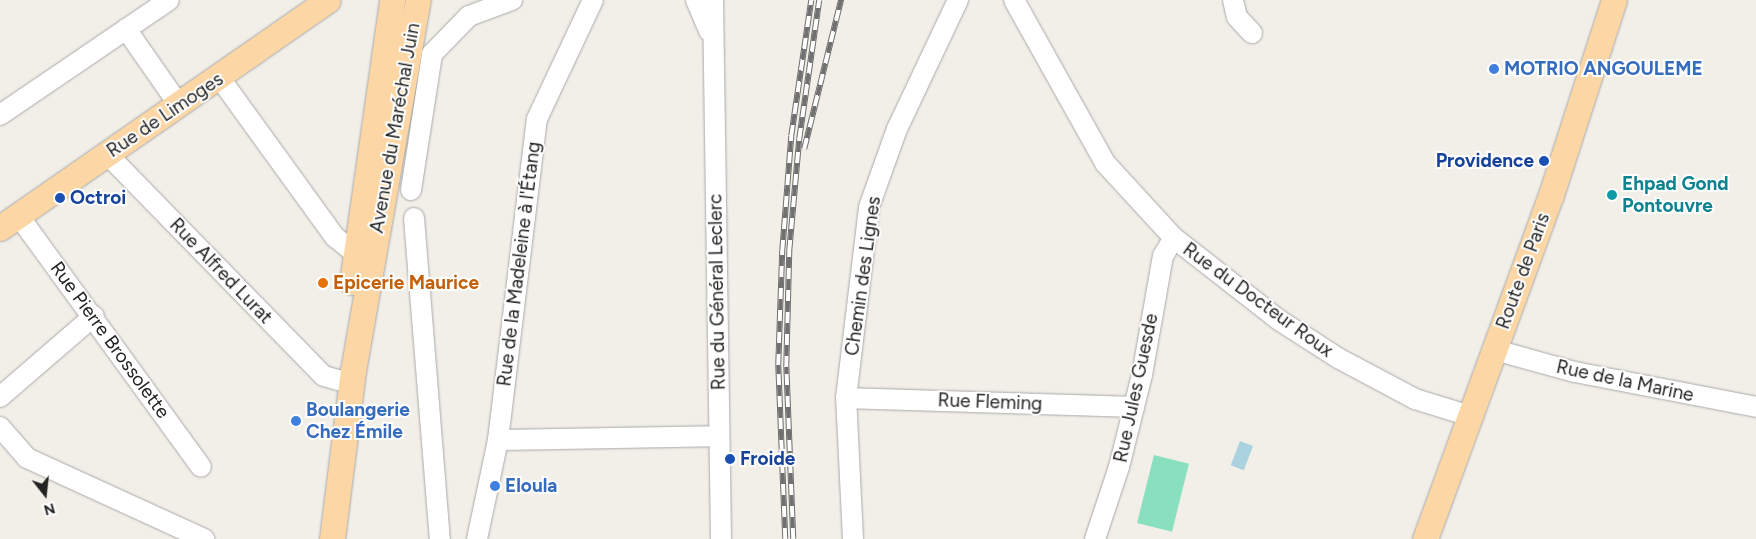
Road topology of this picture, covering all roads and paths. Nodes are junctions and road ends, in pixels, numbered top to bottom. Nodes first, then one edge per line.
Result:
1 (169, 0) edge
2 (328, 0) edge
3 (392, 0) edge
4 (403, 0) edge
5 (418, 0) edge
6 (512, 0) edge
7 (593, 0) edge
8 (696, 0) edge
9 (713, 0) edge
10 (958, 0) edge
11 (1014, 0) edge
12 (1233, 0) edge
13 (1614, 0) edge
14 (126, 29) junction
15 (1252, 32) dead end
16 (714, 46) junction
17 (417, 67) junction
18 (219, 77) junction
19 (179, 105) junction
20 (0, 115) edge
21 (107, 154) junction
22 (411, 190) dead end
23 (414, 218) dead end
24 (6, 223) edge
25 (1174, 238) junction
26 (364, 254) junction
27 (94, 316) junction
28 (1491, 361) junction
29 (329, 376) junction
30 (0, 397) edge
31 (846, 398) junction
32 (1134, 407) junction
33 (1756, 407) edge
34 (1471, 414) junction
35 (0, 427) edge
36 (719, 436) junction
37 (498, 440) junction
38 (201, 467) dead end
39 (204, 539) edge
40 (320, 539) edge
41 (332, 539) edge
42 (440, 539) edge
43 (477, 539) edge
44 (721, 539) edge
45 (853, 539) edge
46 (1095, 539) edge
47 (1425, 539) edge

1 - 14 street
2 - 18 main road, Rue de Limoges
3 - 26 main road, Avenue du Maréchal Juin
4 - 26 main road, Avenue du Maréchal Juin
5 - 17 main road, Avenue du Maréchal Juin
6 - 17 street
7 - 37 street, Rue de la Madeleine à l'Étang
8 - 16 street
9 - 16 street, Rue du Général Leclerc
10 - 31 street, Chemin des Lignes
11 - 25 street, Rue du Docteur Roux
12 - 15 street
13 - 28 main road, Route de Paris
14 - 19 street
14 - 20 street
16 - 36 street, Rue du Général Leclerc
17 - 22 street
17 - 26 main road, Avenue du Maréchal Juin
18 - 19 main road, Rue de Limoges
18 - 26 street
19 - 21 main road, Rue de Limoges
21 - 24 main road, Rue de Limoges
21 - 29 street, Rue Alfred Lurat
23 - 42 street
24 - 27 street, Rue Pierre Brossolette
25 - 32 street, Rue Jules Guesde
25 - 34 street, Rue du Docteur Roux
26 - 29 main road, Avenue du Maréchal Juin
26 - 41 main road, Avenue du Maréchal Juin
27 - 30 street
27 - 38 street, Rue Pierre Brossolette
28 - 33 street, Rue de la Marine
28 - 34 main road, Route de Paris
29 - 40 main road, Avenue du Maréchal Juin
31 - 32 street, Rue Fleming
31 - 45 street, Chemin des Lignes
32 - 46 street, Rue Jules Guesde
34 - 47 main road, Route de Paris
35 - 39 street
36 - 37 street
36 - 44 street, Rue du Général Leclerc
37 - 43 street, Rue de la Madeleine à l'Étang

